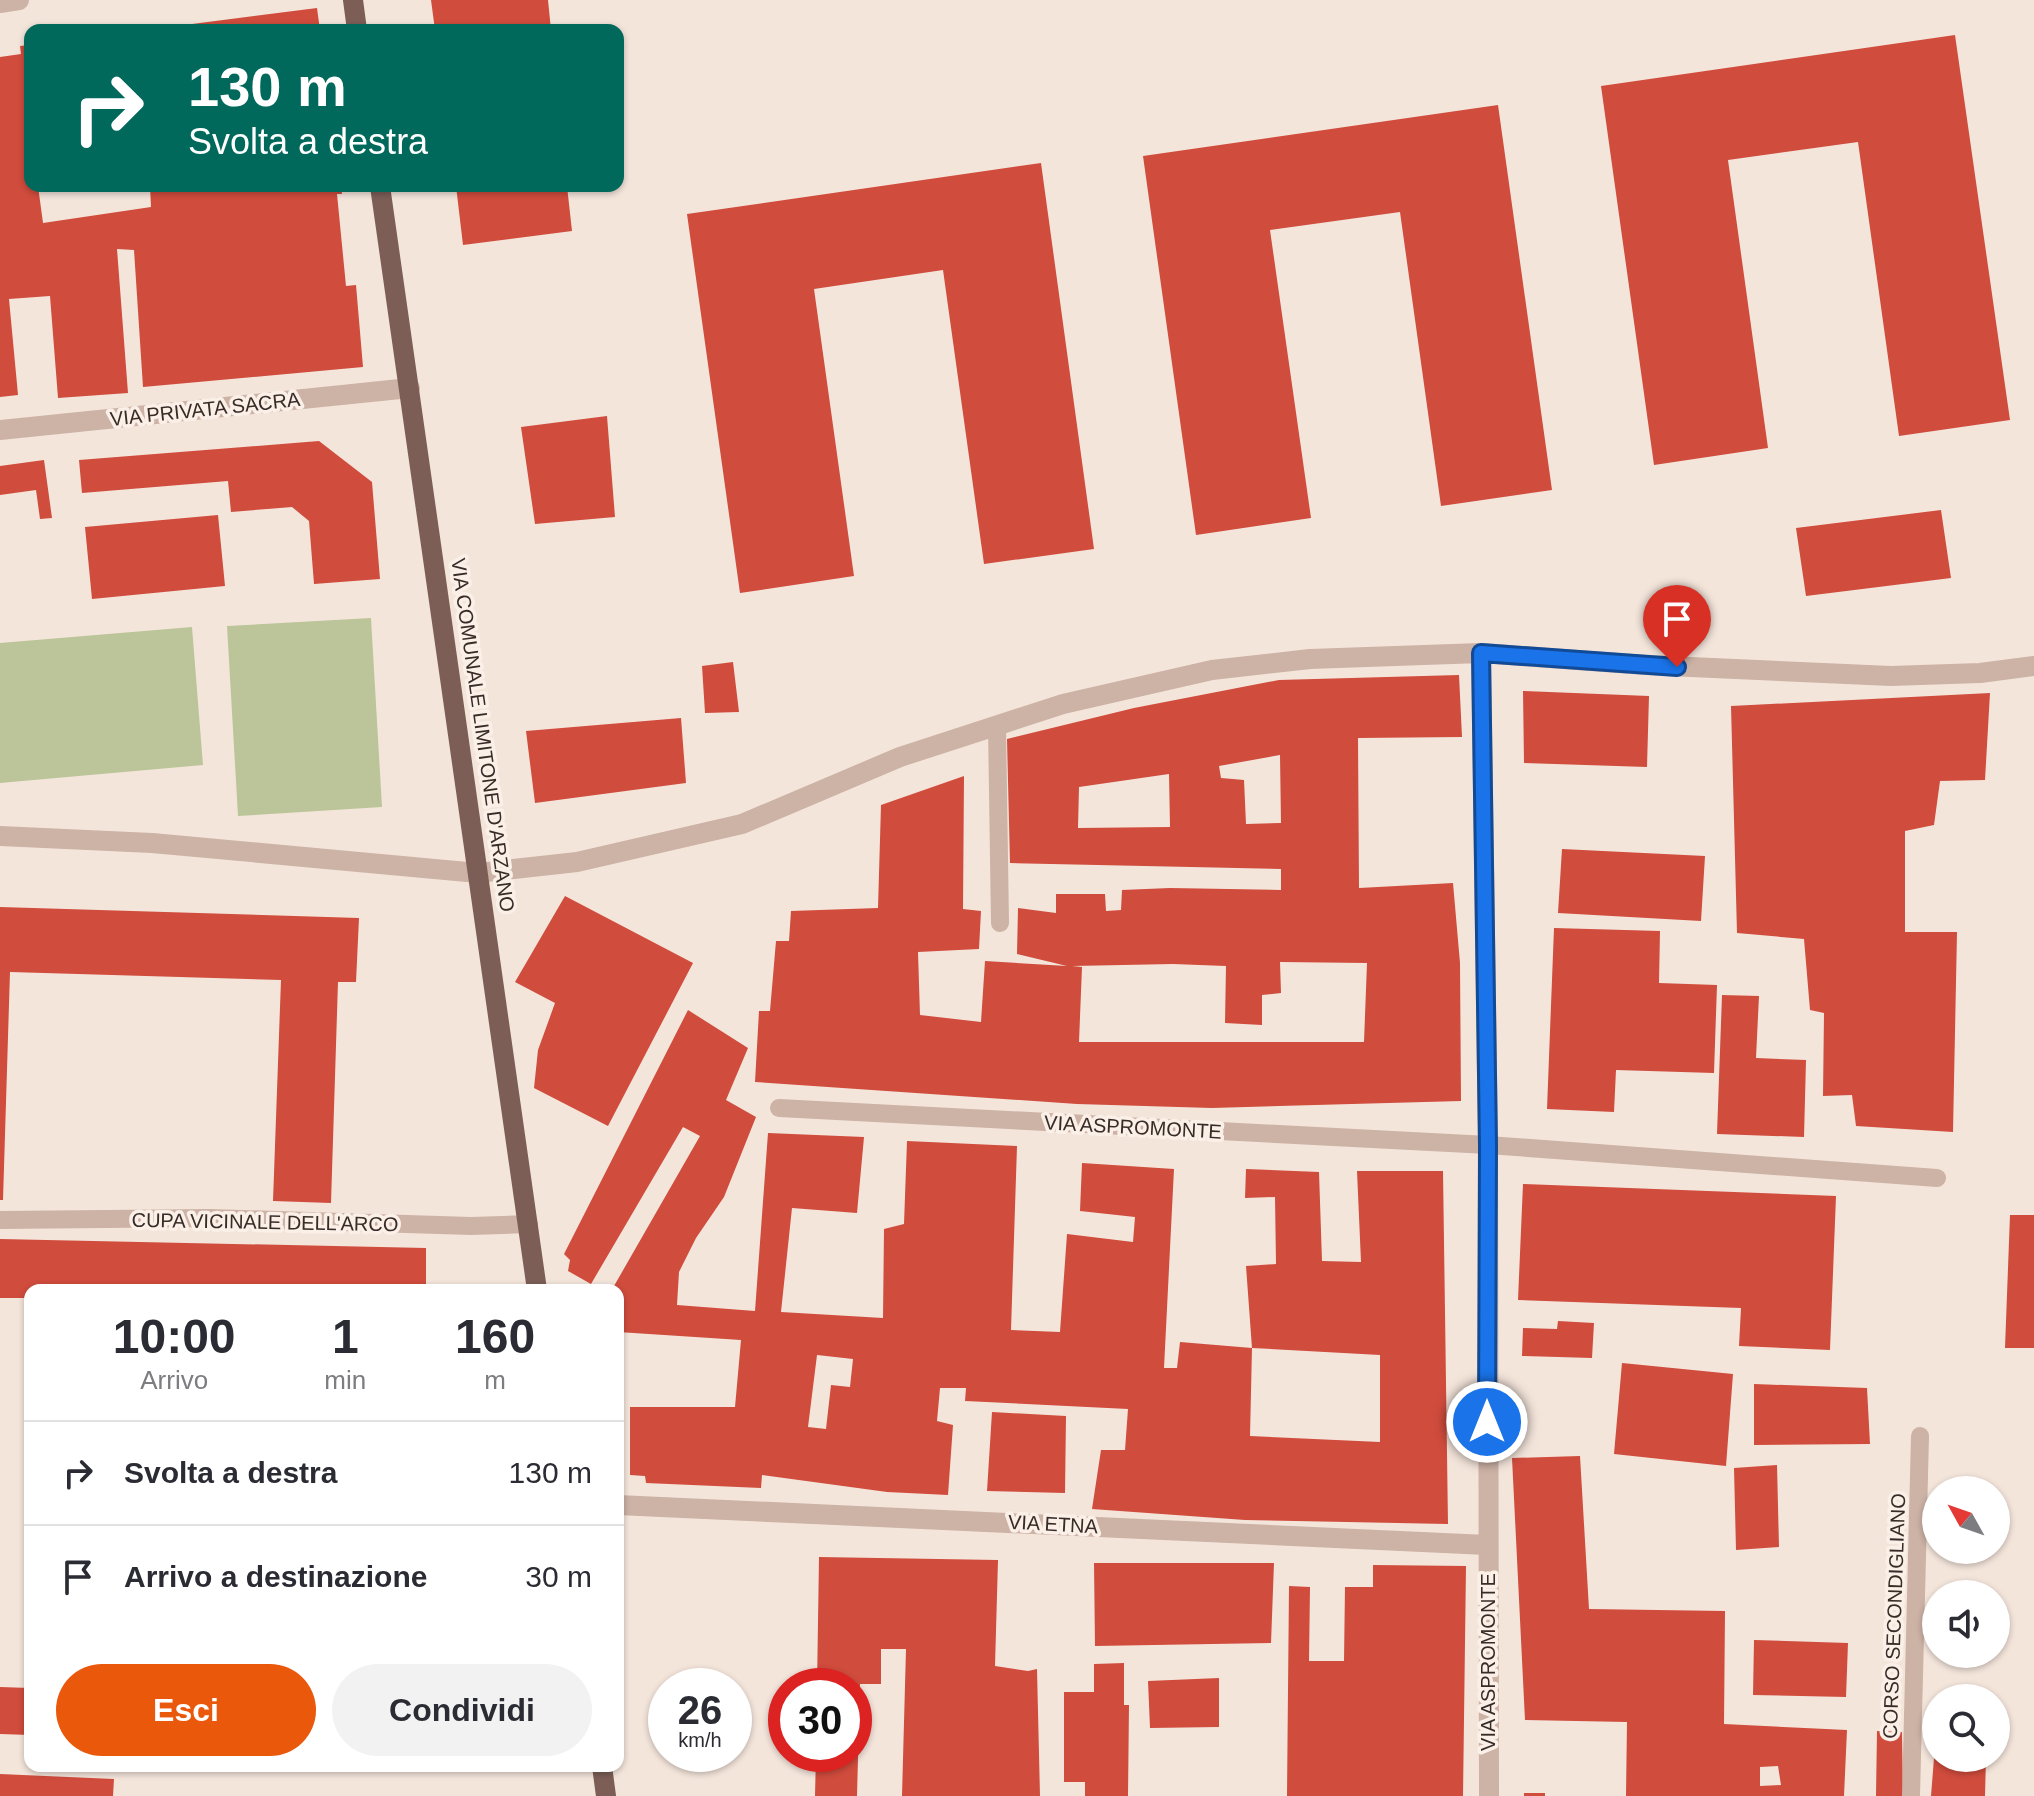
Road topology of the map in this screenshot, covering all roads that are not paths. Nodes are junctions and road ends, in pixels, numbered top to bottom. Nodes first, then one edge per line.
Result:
1 (19, 0) edge
2 (353, 0) edge
3 (0, 3) edge
4 (356, 24) edge
5 (381, 192) edge
6 (410, 388) junction
7 (0, 430) edge
8 (1481, 653) junction
9 (2034, 666) edge
10 (997, 726) junction
11 (0, 836) edge
12 (478, 873) junction
13 (1000, 923) dead end
14 (779, 1108) dead end
15 (1488, 1145) junction
16 (1937, 1178) dead end
17 (0, 1220) edge
18 (529, 1224) junction
19 (536, 1284) edge
20 (1920, 1436) dead end
21 (624, 1505) edge
22 (1487, 1545) junction
23 (603, 1772) edge
24 (606, 1796) edge
25 (1489, 1796) edge
26 (1911, 1796) edge

1 - 3 street
2 - 4 main road
5 - 6 main road, VIA COMUNALE LIMITONE D'ARZANO
6 - 7 street, VIA PRIVATA SACRA
6 - 12 main road, VIA COMUNALE LIMITONE D'ARZANO
8 - 9 street
8 - 10 street
8 - 15 street, VIA ASPROMONTE
10 - 12 street
10 - 13 lane
11 - 12 street
12 - 18 main road, VIA COMUNALE LIMITONE D'ARZANO
14 - 15 lane, VIA ASPROMONTE
15 - 16 lane, VIA ASPROMONTE
15 - 22 street, VIA ASPROMONTE
17 - 18 lane, CUPA VICINALE DELL'ARCO
18 - 19 main road, VIA COMUNALE LIMITONE D'ARZANO
20 - 26 lane, CORSO SECONDIGLIANO
21 - 22 street, VIA ETNA
22 - 25 street, VIA ASPROMONTE
23 - 24 main road

